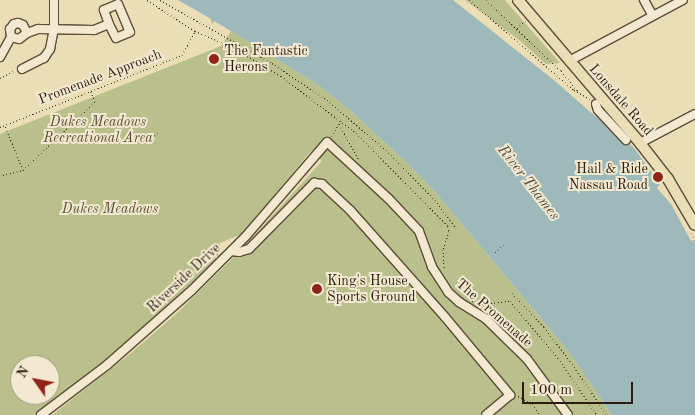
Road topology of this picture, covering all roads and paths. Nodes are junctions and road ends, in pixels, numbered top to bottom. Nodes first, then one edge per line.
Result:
1 (54, 0) edge
2 (147, 0) edge
3 (160, 0) edge
4 (469, 0) edge
5 (486, 0) edge
6 (518, 0) edge
7 (644, 0) edge
8 (683, 0) edge
9 (531, 16) junction
10 (653, 16) junction
11 (109, 24) dead end
12 (54, 28) junction
13 (516, 28) junction
14 (195, 31) junction
15 (27, 33) junction
16 (11, 37) junction
17 (0, 57) edge
18 (571, 64) junction
19 (22, 69) joint
20 (561, 71) junction
21 (0, 78) edge
22 (90, 92) junction
23 (580, 94) junction
24 (594, 102) joint
25 (695, 114) edge
26 (342, 121) junction
27 (338, 124) junction
28 (5, 125) junction
29 (0, 126) edge
30 (158, 133) dead end
31 (149, 140) dead end
32 (626, 140) dead end
33 (328, 142) junction
34 (640, 143) junction
35 (362, 164) dead end
36 (23, 170) junction
37 (3, 175) dead end
38 (695, 225) edge
39 (456, 228) dead end
40 (504, 245) dead end
41 (232, 251) junction
42 (495, 252) dead end
43 (444, 270) dead end
44 (512, 293) dead end
45 (469, 299) dead end
46 (510, 395) junction
47 (41, 415) edge
48 (486, 415) edge
49 (540, 415) edge
50 (568, 415) edge
51 (597, 415) edge
52 (607, 415) edge

1 - 12 street
2 - 14 path
3 - 39 path
4 - 23 path
5 - 13 path
6 - 9 main road, Lonsdale Road
7 - 10 street
8 - 10 street
9 - 13 path
9 - 18 main road, Lonsdale Road
10 - 18 street
11 - 12 street
12 - 15 street
12 - 19 street
13 - 20 path
14 - 22 path, Promenade Approach
14 - 26 path
15 - 16 street
15 - 16 street
16 - 17 street
18 - 20 path
18 - 34 main road, Lonsdale Road
19 - 21 path
20 - 23 path
22 - 28 path, Promenade Approach
22 - 36 path
23 - 24 path
24 - 32 street
25 - 34 street
26 - 27 path
26 - 43 path
27 - 33 path
27 - 35 path
28 - 29 path, Promenade Approach
28 - 36 path
30 - 31 path
33 - 41 street, Riverside Drive
33 - 50 street, The Promenade
34 - 38 main road, Lonsdale Road
36 - 37 path
40 - 42 path
41 - 46 street
41 - 47 street, Riverside Drive
44 - 52 path
45 - 51 path
46 - 48 street
46 - 49 path

